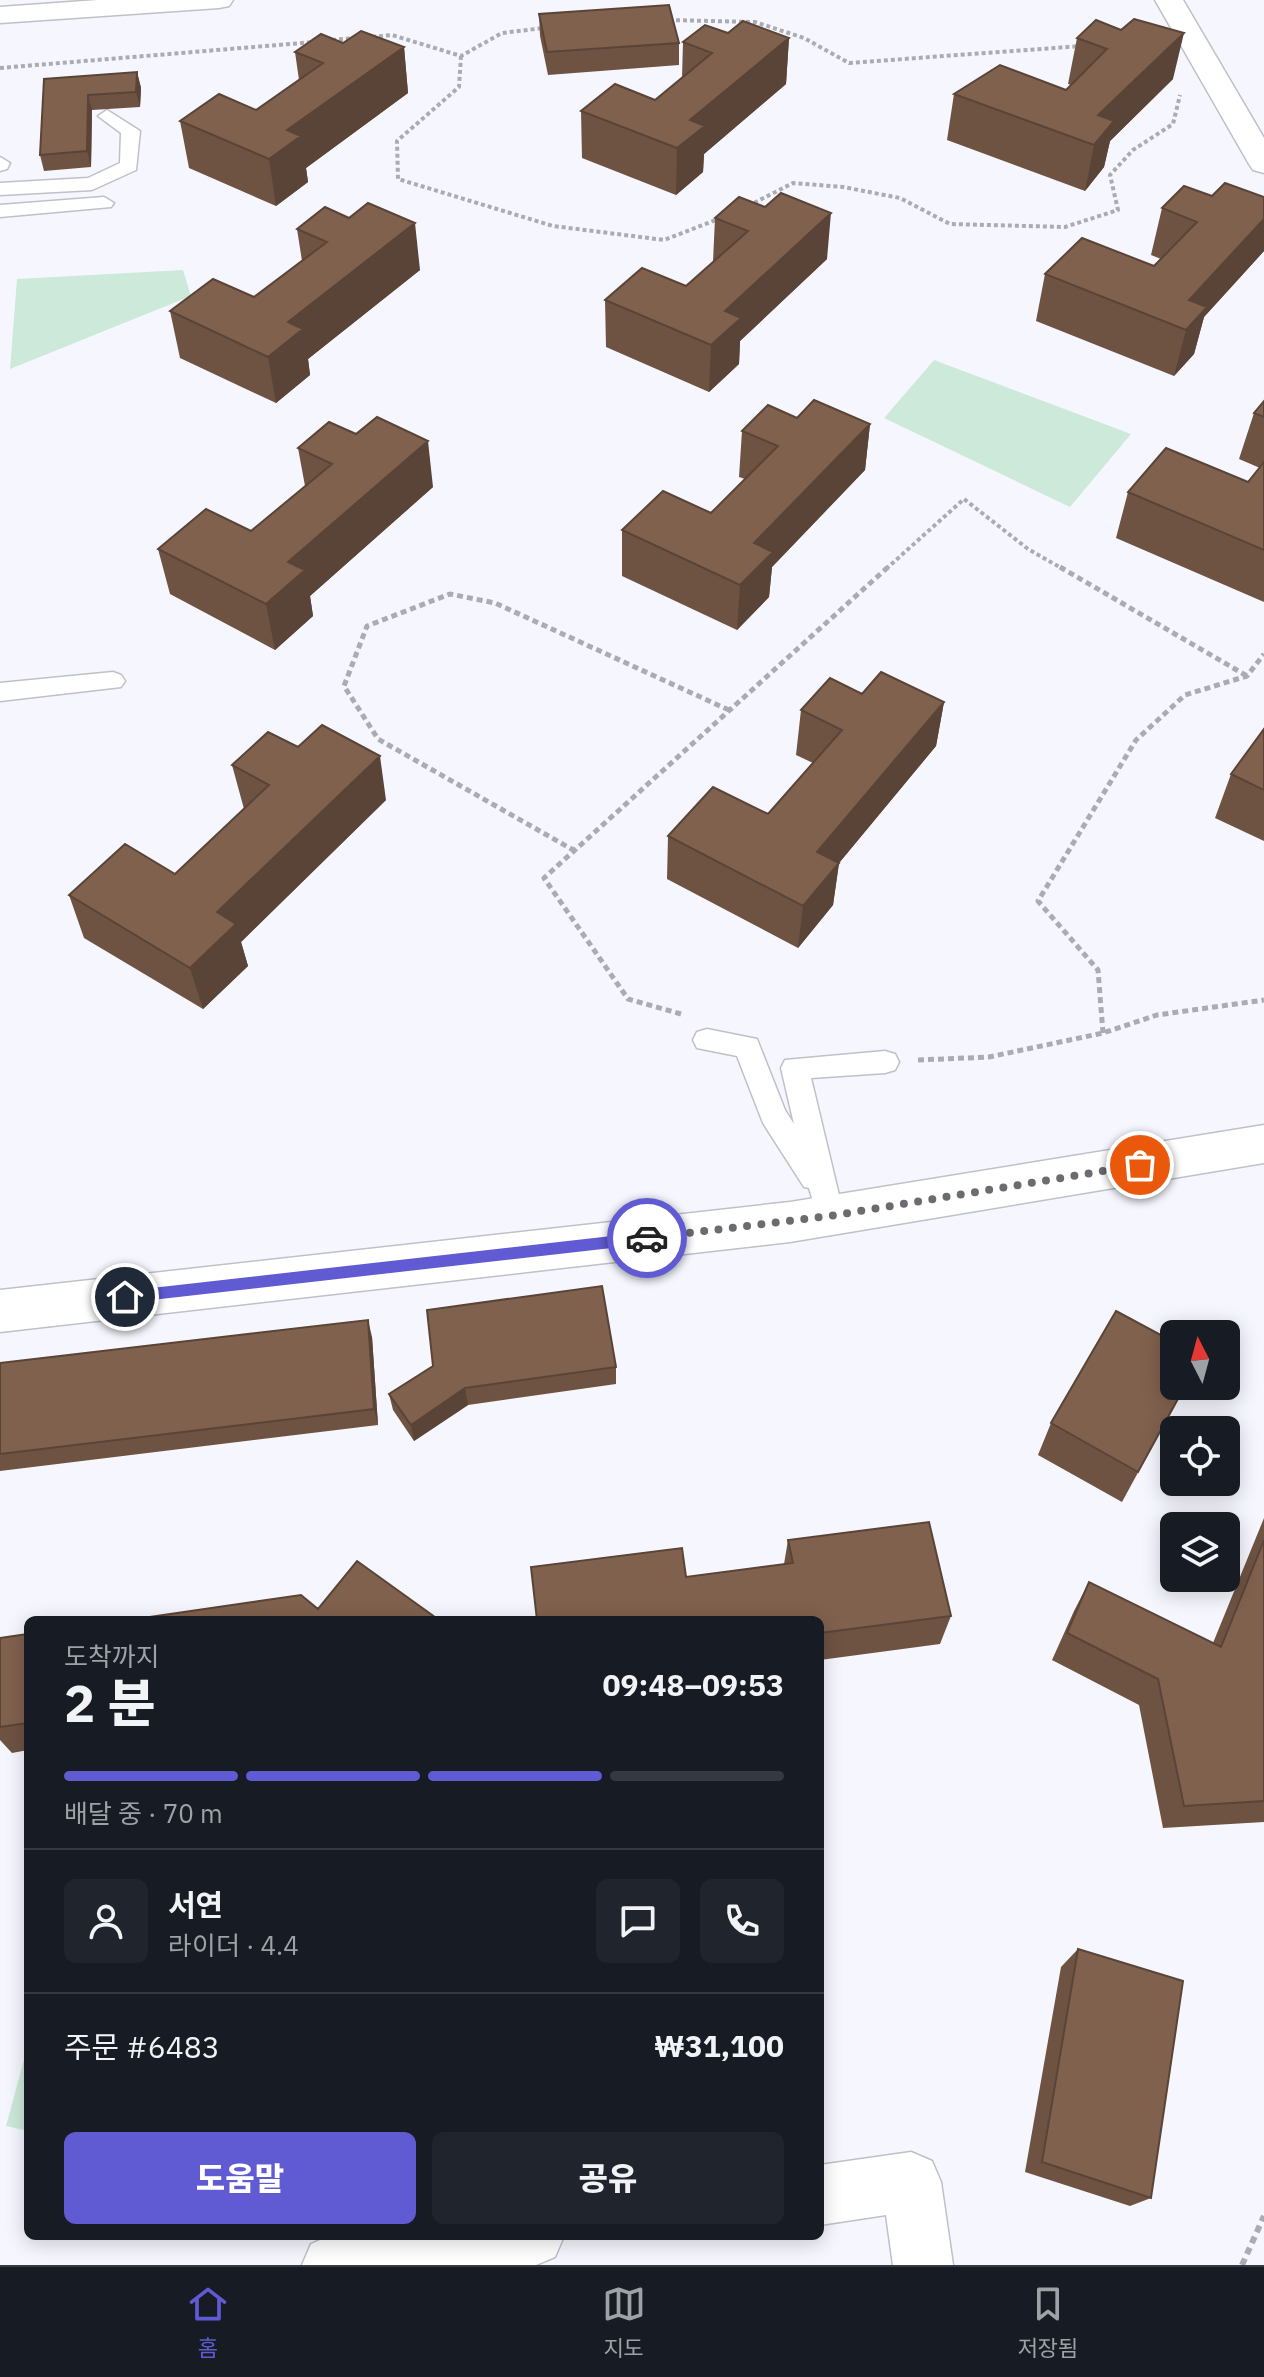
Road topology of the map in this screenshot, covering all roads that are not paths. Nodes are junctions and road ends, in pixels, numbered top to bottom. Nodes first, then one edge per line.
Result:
1 (219, 0) edge
2 (1169, 0) edge
3 (3, 10) edge
4 (107, 116) edge
5 (1264, 164) edge
6 (0, 189) edge
7 (104, 203) dead end
8 (0, 211) edge
9 (113, 681) dead end
10 (0, 692) edge
11 (700, 1029) road end
12 (885, 1062) road end
13 (1264, 1144) edge
14 (827, 1204) junction
15 (0, 1311) edge
16 (824, 2194) edge
17 (506, 2240) edge
18 (332, 2265) edge
19 (923, 2265) edge

1 - 3 street
2 - 5 street
4 - 6 lane
7 - 8 lane
9 - 10 lane
11 - 14 lane
12 - 14 lane
13 - 14 street
14 - 15 street
16 - 19 street
17 - 18 street

